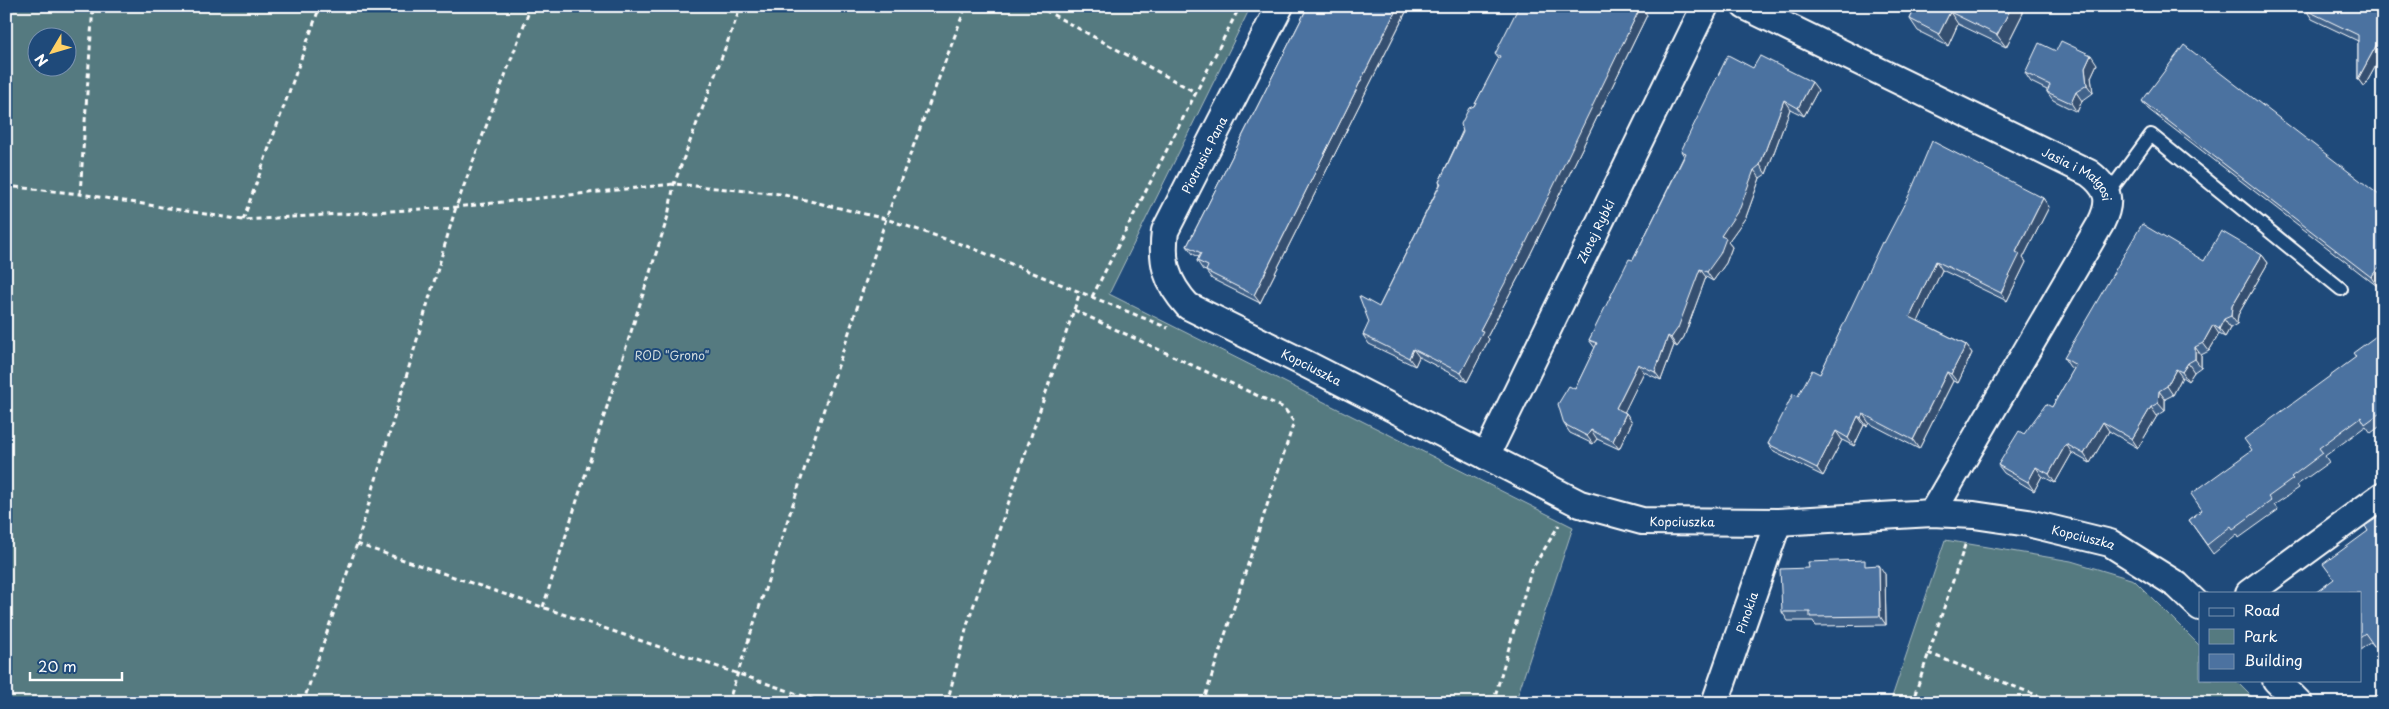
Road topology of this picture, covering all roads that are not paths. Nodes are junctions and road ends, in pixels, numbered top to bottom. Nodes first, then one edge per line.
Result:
1 (1280, 6) edge
2 (1705, 6) edge
3 (1745, 6) edge
4 (2107, 195) junction
5 (2341, 289) dead end
6 (1188, 306) joint
7 (1486, 456) junction
8 (2383, 494) edge
9 (1932, 513) junction
10 (1778, 522) junction
11 (2250, 592) edge
12 (2199, 606) edge
13 (2278, 682) edge
14 (1715, 703) edge
15 (2299, 703) edge

1 - 6 street, Piotrusia Pana
2 - 7 street, Złotej Rybki
3 - 4 street, Jasia i Małgosi
4 - 5 lane
4 - 9 street, Jasia i Małgosi
6 - 7 street, Kopciuszka
7 - 10 street, Kopciuszka
8 - 11 street
9 - 10 street, Kopciuszka
9 - 12 street, Kopciuszka
10 - 14 street, Pinokia
13 - 15 street

